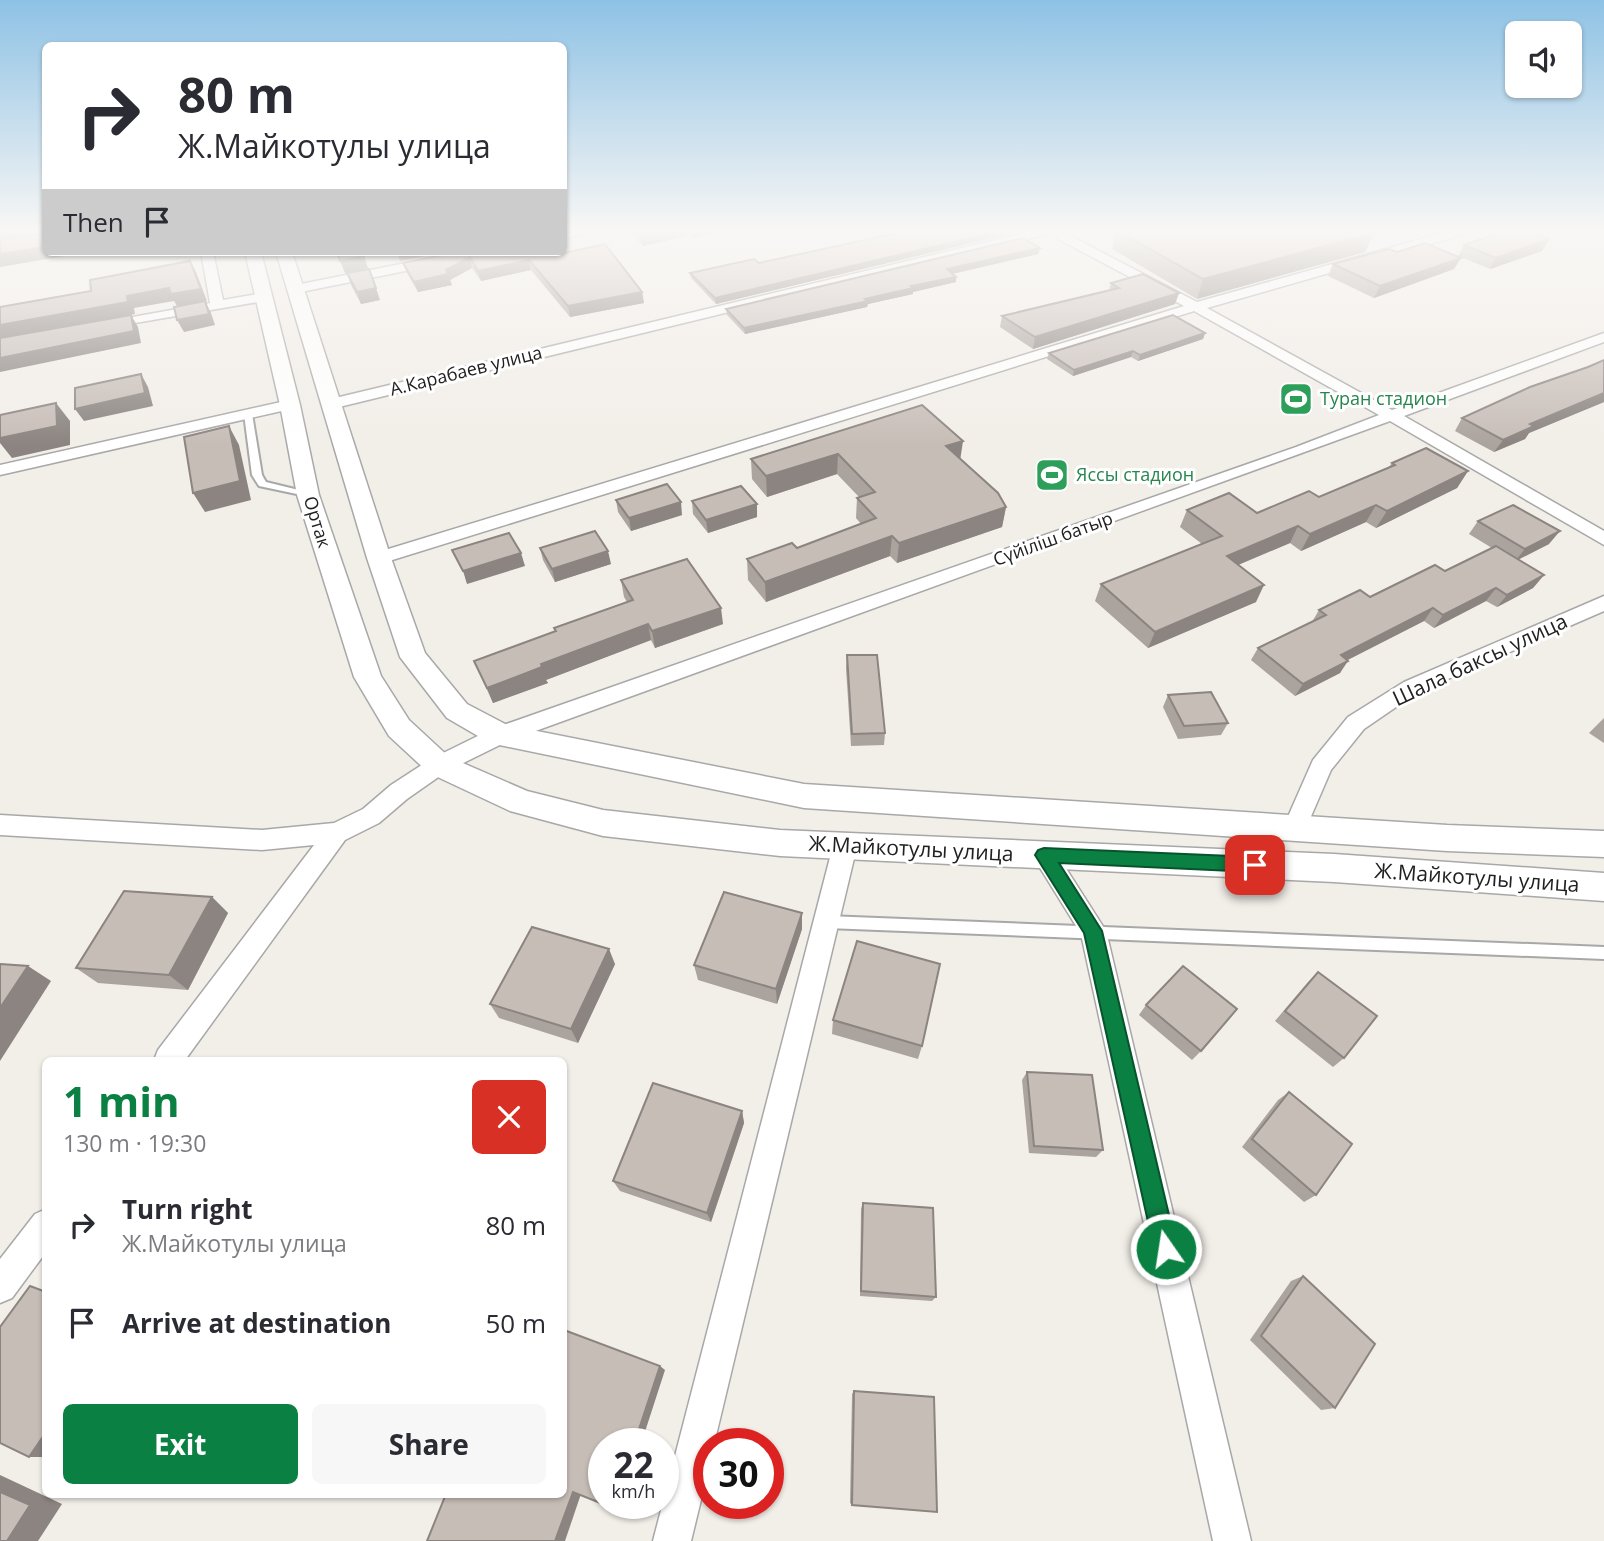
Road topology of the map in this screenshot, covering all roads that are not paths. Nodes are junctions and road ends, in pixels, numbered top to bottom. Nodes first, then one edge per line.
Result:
1 (216, 302) edge
2 (235, 302) edge
3 (265, 302) edge
4 (300, 302) edge
5 (753, 302) edge
6 (1190, 302) edge
7 (1212, 302) edge
8 (217, 305) junction
9 (1198, 306) junction
10 (95, 327) edge
11 (1604, 337) edge
12 (331, 404) junction
13 (290, 405) junction
14 (248, 414) junction
15 (1393, 415) junction
16 (0, 470) edge
17 (308, 495) junction
18 (1604, 539) edge
19 (380, 558) junction
20 (1604, 603) edge
21 (500, 735) junction
22 (439, 765) junction
23 (0, 825) edge
24 (1295, 828) junction
25 (337, 833) junction
26 (1604, 844) edge
27 (845, 846) junction
28 (1044, 855) junction
29 (1604, 887) edge
30 (827, 922) junction
31 (1093, 931) junction
32 (1604, 953) edge
33 (170, 1057) edge
34 (42, 1230) edge
35 (0, 1286) edge
36 (672, 1541) edge
37 (1232, 1541) edge

1 - 8 street
2 - 8 street
3 - 13 street, Ортак
4 - 12 street
5 - 12 street, А.Карабаев улица
6 - 9 street
7 - 9 street
8 - 10 street
9 - 15 street
9 - 19 street
11 - 15 street, Сүйіліш батыр
12 - 19 street
13 - 14 street
13 - 17 street, Ортак
14 - 16 street
14 - 17 lane
15 - 18 street
15 - 21 street, Сүйіліш батыр
17 - 22 street, Ортак
19 - 21 street
20 - 24 street, Шала баксы улица
21 - 22 street, Сүйіліш батыр
21 - 24 street, Ж.Майкотулы улица
22 - 25 street, Сүйіліш батыр
22 - 27 street, Ж.Майкотулы улица
23 - 25 street
24 - 26 street, Ж.Майкотулы улица
25 - 33 street
27 - 28 street, Ж.Майкотулы улица
27 - 30 street
28 - 29 street, Ж.Майкотулы улица
28 - 31 street
30 - 31 lane
30 - 36 street
31 - 32 lane
31 - 37 street
34 - 35 street

